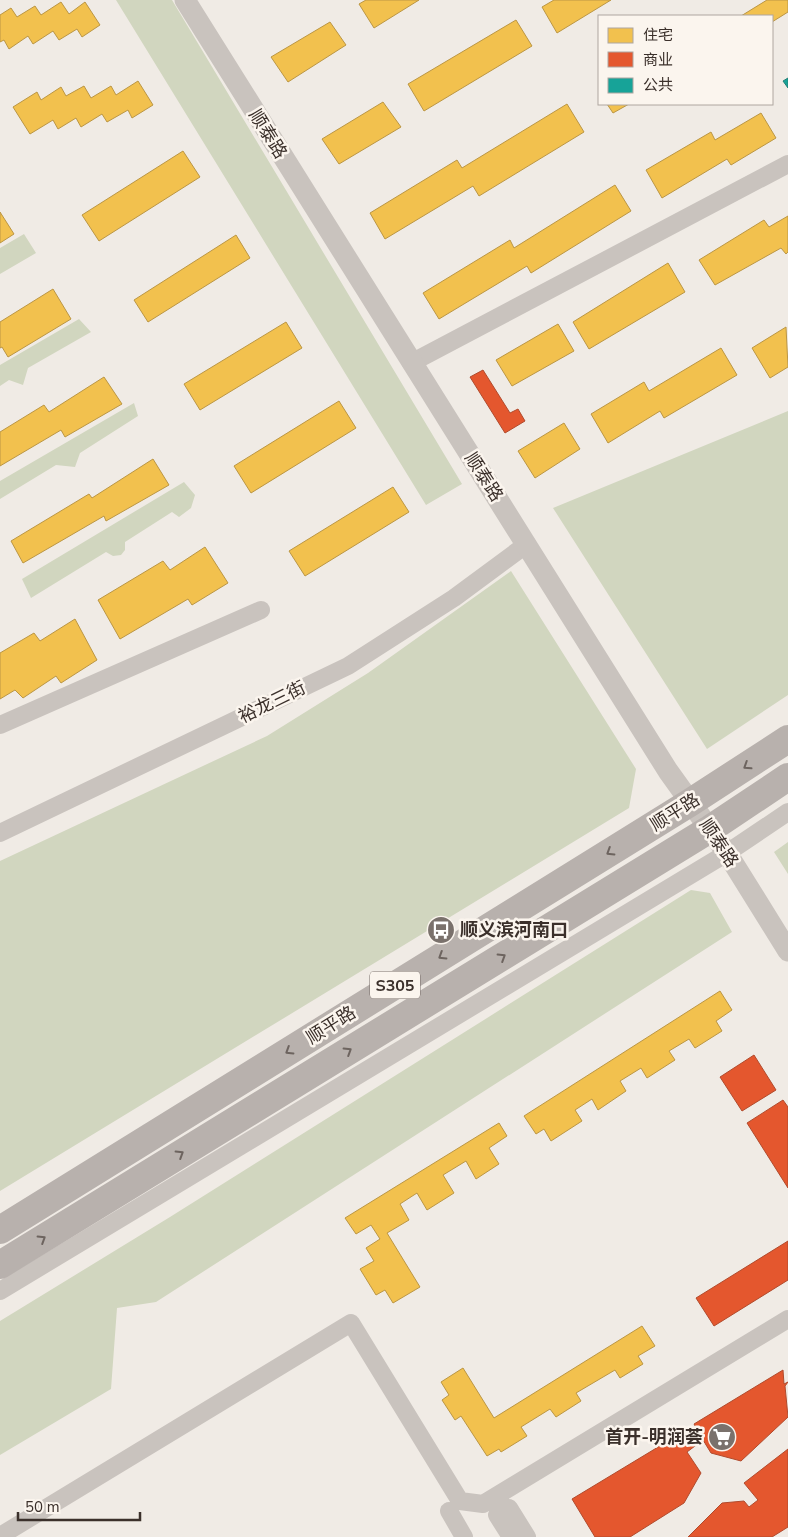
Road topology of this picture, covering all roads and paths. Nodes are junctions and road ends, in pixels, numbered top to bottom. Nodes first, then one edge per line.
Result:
1 (185, 0) edge
2 (788, 164) edge
3 (411, 363) junction
4 (527, 544) junction
5 (261, 610) dead end
6 (0, 725) edge
7 (788, 739) edge
8 (788, 777) edge
9 (691, 802) junction
10 (788, 812) edge
11 (710, 829) junction
12 (0, 833) edge
13 (727, 852) junction
14 (788, 951) edge
15 (0, 1230) edge
16 (0, 1265) edge
17 (0, 1291) edge
18 (788, 1319) edge
19 (449, 1511) dead end
20 (0, 1536) edge
21 (464, 1537) edge
22 (511, 1537) edge
23 (527, 1537) edge

1 - 3 street, 顺泰路
2 - 3 street
3 - 4 street, 顺泰路
4 - 9 street, 顺泰路
4 - 12 street, 裕龙三街
5 - 6 street
7 -> 9 main road, 顺平路 / S305
8 - 11 main road, 顺平路 / S305
9 - 11 street, 顺泰路
9 -> 15 main road, 顺平路 / S305
10 - 13 street
11 - 13 street, 顺泰路
16 -> 11 main road, 顺平路 / S305
13 - 14 street, 顺泰路
13 - 17 street
18 - 20 street
19 - 21 street
22 - 23 street

